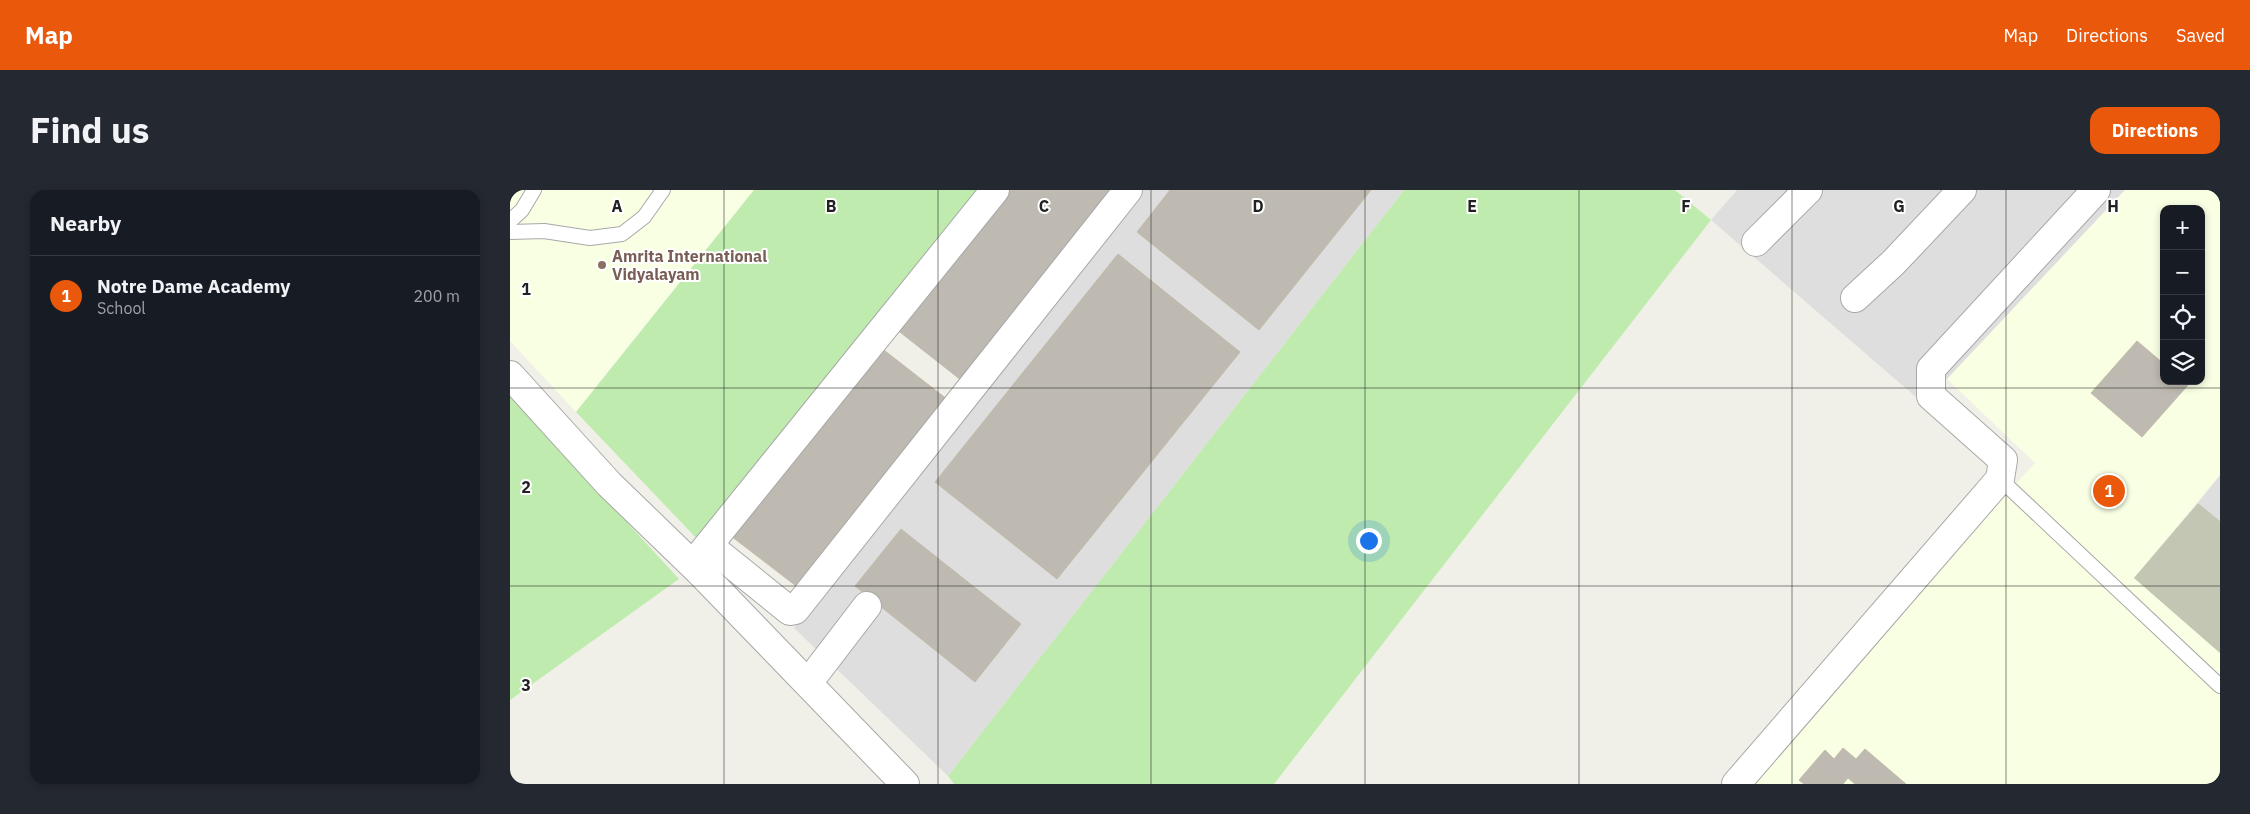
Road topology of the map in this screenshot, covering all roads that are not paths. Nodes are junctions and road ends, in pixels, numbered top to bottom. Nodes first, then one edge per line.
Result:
1 (534, 190) edge
2 (663, 190) edge
3 (995, 190) edge
4 (1128, 190) edge
5 (1808, 190) edge
6 (1962, 190) edge
7 (2096, 190) edge
8 (510, 221) edge
9 (510, 232) edge
10 (1756, 242) dead end
11 (1855, 298) dead end
12 (510, 375) edge
13 (2000, 478) junction
14 (705, 559) junction
15 (867, 606) dead end
16 (808, 682) junction
17 (2220, 686) edge
18 (905, 784) edge
19 (1736, 784) edge

1 - 8 lane
2 - 9 lane
3 - 14 street
4 - 14 street
5 - 10 street
6 - 11 street
7 - 13 street
12 - 14 street
13 - 17 lane
13 - 19 street
14 - 16 street
15 - 16 street
16 - 18 street

